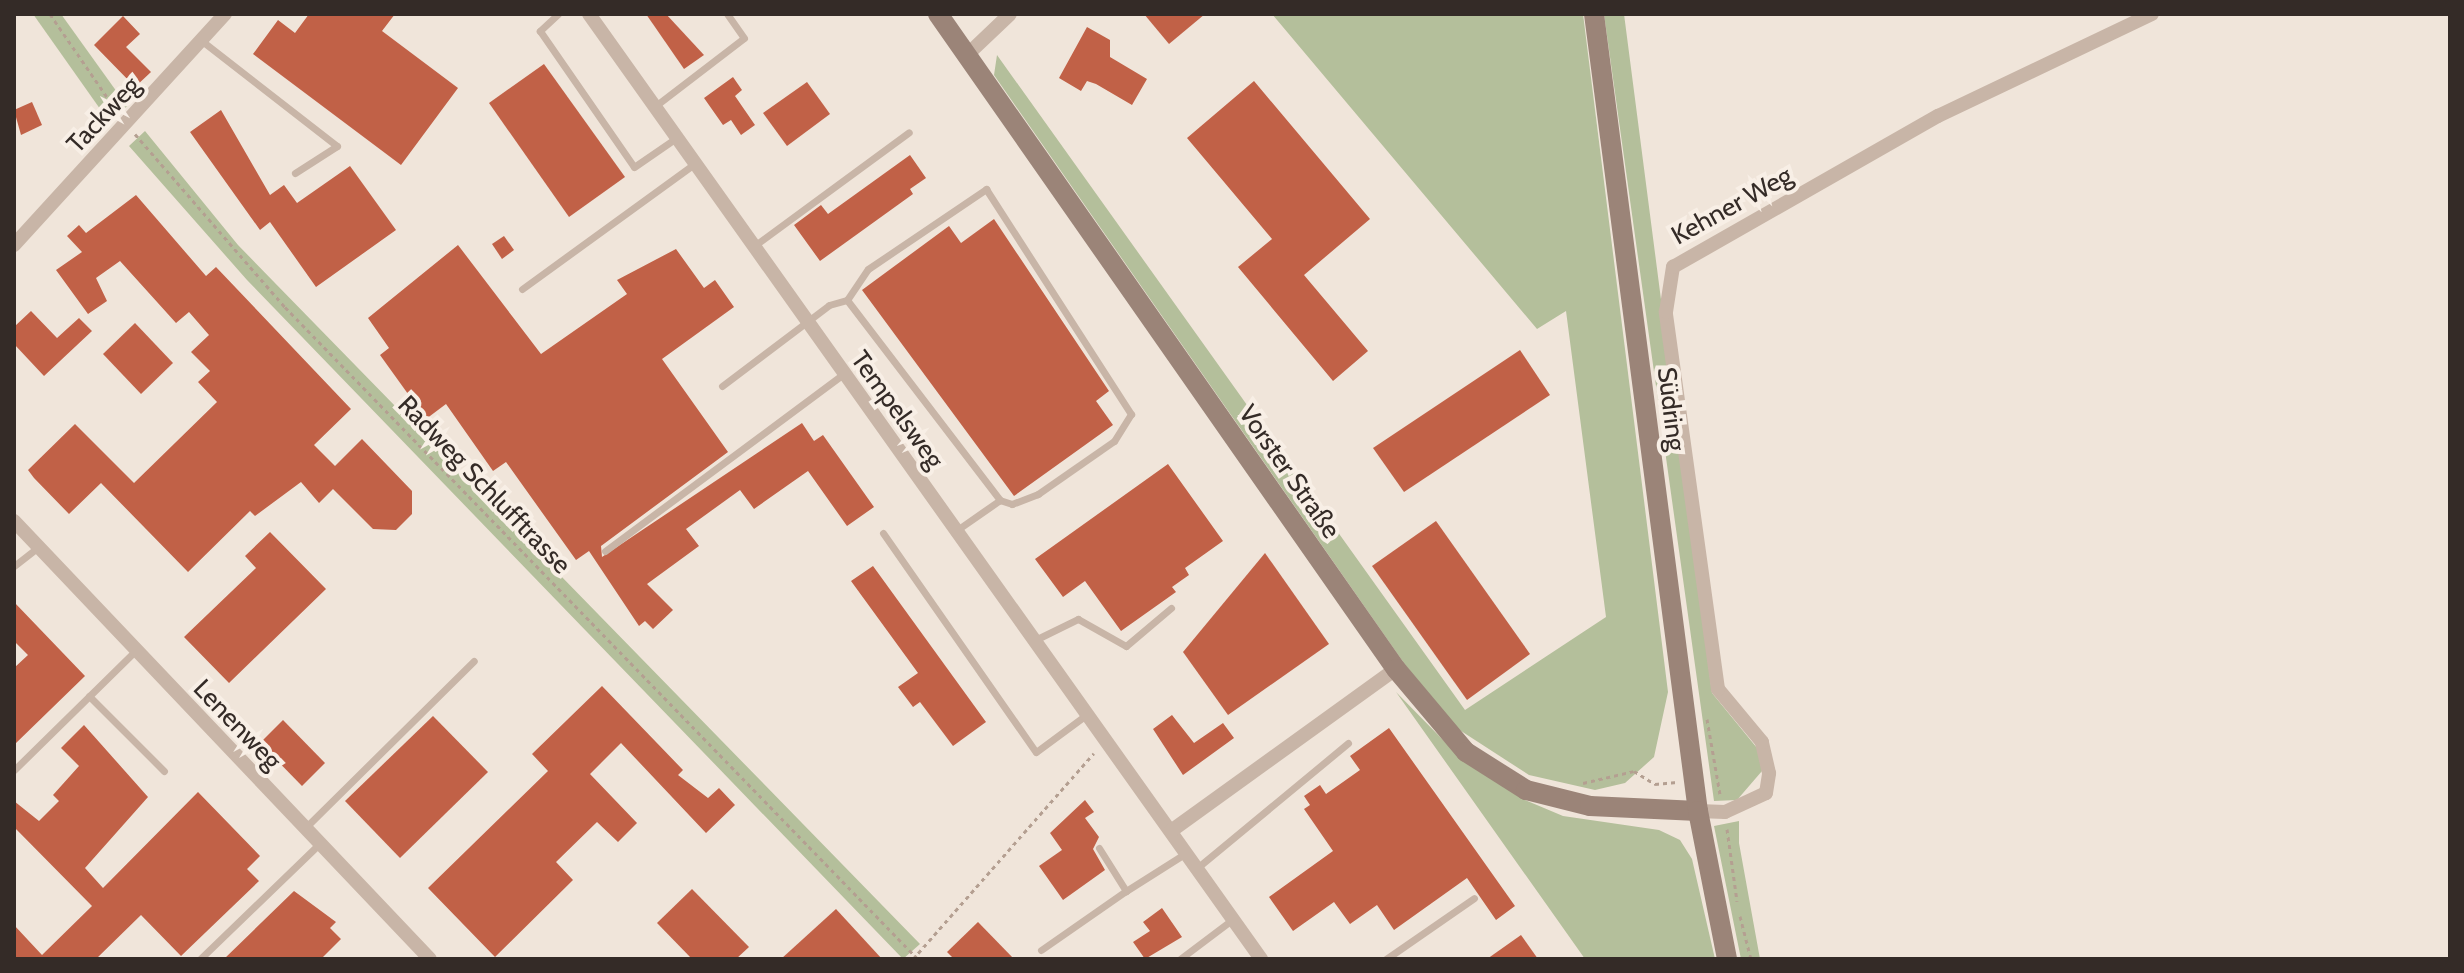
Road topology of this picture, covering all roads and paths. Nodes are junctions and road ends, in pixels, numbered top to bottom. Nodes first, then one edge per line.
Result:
1 (50, 14) edge
2 (225, 14) edge
3 (558, 14) edge
4 (589, 14) edge
5 (727, 14) edge
6 (938, 14) edge
7 (1010, 14) edge
8 (1594, 14) edge
9 (2152, 14) edge
10 (202, 41) junction
11 (967, 55) junction
12 (654, 107) junction
13 (128, 126) junction
14 (909, 132) dead end
15 (676, 138) junction
16 (694, 164) junction
17 (295, 173) dead end
18 (14, 245) edge
19 (752, 247) junction
20 (522, 289) dead end
21 (847, 300) junction
22 (805, 324) junction
23 (842, 375) junction
24 (722, 386) dead end
25 (1000, 500) junction
26 (14, 521) edge
27 (954, 531) junction
28 (883, 533) dead end
29 (36, 549) junction
30 (605, 551) dead end
31 (14, 566) edge
32 (1171, 608) dead end
33 (1033, 641) junction
34 (134, 652) junction
35 (474, 661) dead end
36 (1396, 669) junction
37 (89, 696) junction
38 (1086, 715) junction
39 (1104, 741) junction
40 (1348, 743) dead end
41 (14, 770) edge
42 (164, 771) dead end
43 (1716, 777) dead end
44 (1694, 780) junction
45 (1580, 782) dead end
46 (1698, 811) junction
47 (304, 828) junction
48 (1171, 831) junction
49 (319, 844) junction
50 (1099, 848) dead end
51 (1186, 853) junction
52 (1197, 868) junction
53 (1126, 891) junction
54 (1474, 898) dead end
55 (1233, 919) junction
56 (1041, 950) dead end
57 (916, 958) edge
58 (200, 959) edge
59 (430, 959) edge
60 (1180, 959) edge
61 (1261, 959) edge
62 (1386, 959) edge
63 (1727, 959) edge

1 - 13 path, Radweg Schlufftrasse
2 - 10 street, Tackweg
3 - 15 lane
4 - 12 street, Tempelsweg
5 - 12 lane
6 - 11 street, Vorster Straße
7 - 11 street
8 - 44 street, Südring
9 - 46 street, Kehner Weg
10 - 13 street, Tackweg
10 - 17 lane
11 - 36 street, Vorster Straße
12 - 15 street, Tempelsweg
13 - 18 street, Tackweg
13 - 57 path, Radweg Schlufftrasse
14 - 19 lane
15 - 16 street, Tempelsweg
16 - 19 street, Tempelsweg
16 - 20 lane
19 - 22 street, Tempelsweg
21 - 22 lane
21 - 25 lane
21 - 25 lane
22 - 23 street, Tempelsweg
22 - 24 lane
23 - 27 street, Tempelsweg
23 - 30 lane
25 - 27 lane
26 - 29 street, Lenenweg
27 - 33 street, Tempelsweg
28 - 38 lane
29 - 31 lane
29 - 34 street, Lenenweg
32 - 33 lane
33 - 38 street, Tempelsweg
34 - 37 lane
34 - 47 street, Lenenweg
35 - 47 lane
36 - 46 street, Vorster Straße
36 - 48 street
37 - 41 lane
37 - 42 lane
38 - 39 street, Tempelsweg
39 - 48 street, Tempelsweg
39 - 57 path
40 - 52 lane
43 - 44 path
44 - 45 path
44 - 46 street, Südring
46 - 63 street, Südring
47 - 49 street, Lenenweg
48 - 51 street, Tempelsweg
49 - 58 lane
49 - 59 street, Lenenweg
50 - 53 lane
51 - 52 street, Tempelsweg
51 - 53 lane
52 - 55 street, Tempelsweg
53 - 56 lane
54 - 62 lane
55 - 60 lane
55 - 61 street, Tempelsweg

